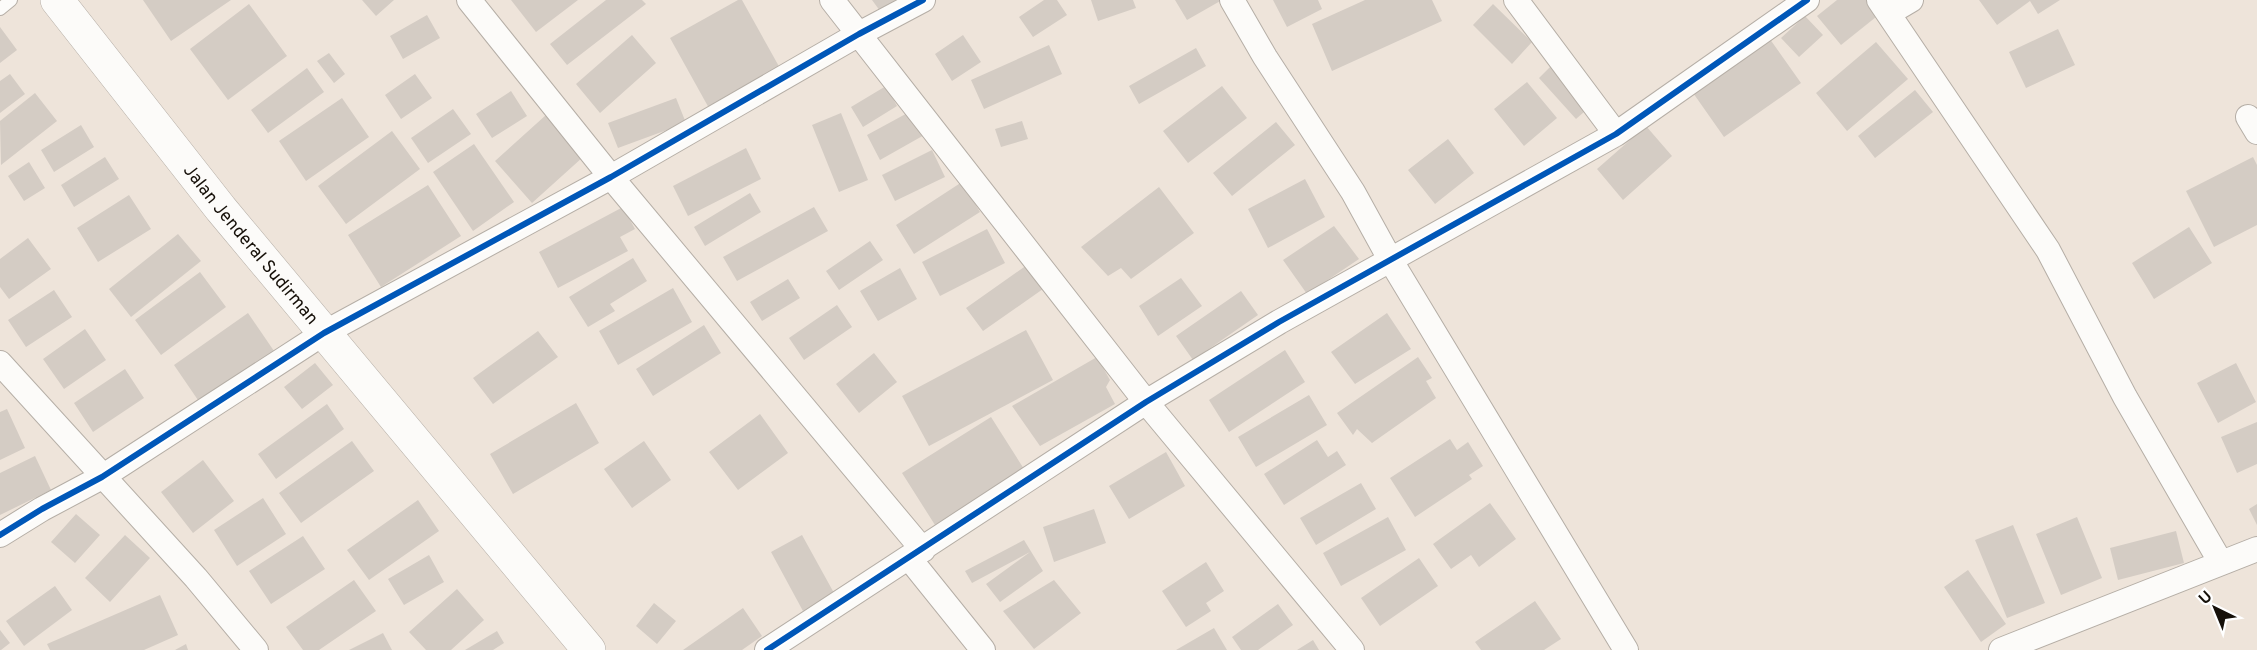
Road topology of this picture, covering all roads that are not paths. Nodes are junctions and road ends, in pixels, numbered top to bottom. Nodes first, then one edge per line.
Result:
1 (11, 0) edge
2 (57, 0) edge
3 (469, 0) edge
4 (832, 0) edge
5 (923, 0) edge
6 (1232, 0) edge
7 (1515, 0) edge
8 (1807, 0) edge
9 (1911, 0) edge
10 (1884, 6) edge
11 (0, 9) edge
12 (859, 34) junction
13 (1616, 134) junction
14 (610, 177) junction
15 (1391, 261) junction
16 (324, 333) junction
17 (0, 363) edge
18 (1146, 402) junction
19 (102, 477) junction
20 (0, 535) edge
21 (2257, 549) edge
22 (916, 554) junction
23 (2221, 563) junction
24 (256, 650) edge
25 (589, 650) edge
26 (767, 650) edge
27 (983, 650) edge
28 (1352, 650) edge
29 (1626, 650) edge
30 (2001, 650) edge

1 - 11 lane
2 - 16 highway, Jalan Jenderal Sudirman
3 - 14 street
4 - 12 street
5 - 12 street
6 - 15 street
7 - 13 street
8 - 13 street
9 - 10 street
10 - 23 street
12 - 14 street
12 - 18 street
13 - 15 street
14 - 16 street
14 - 22 street
15 - 18 street
15 - 29 street
16 - 19 street
16 - 25 highway, Jalan Jenderal Sudirman
17 - 19 street
18 - 22 street
18 - 28 street
19 - 20 street
19 - 24 street
21 - 23 street
22 - 26 street
22 - 27 street
23 - 30 street

